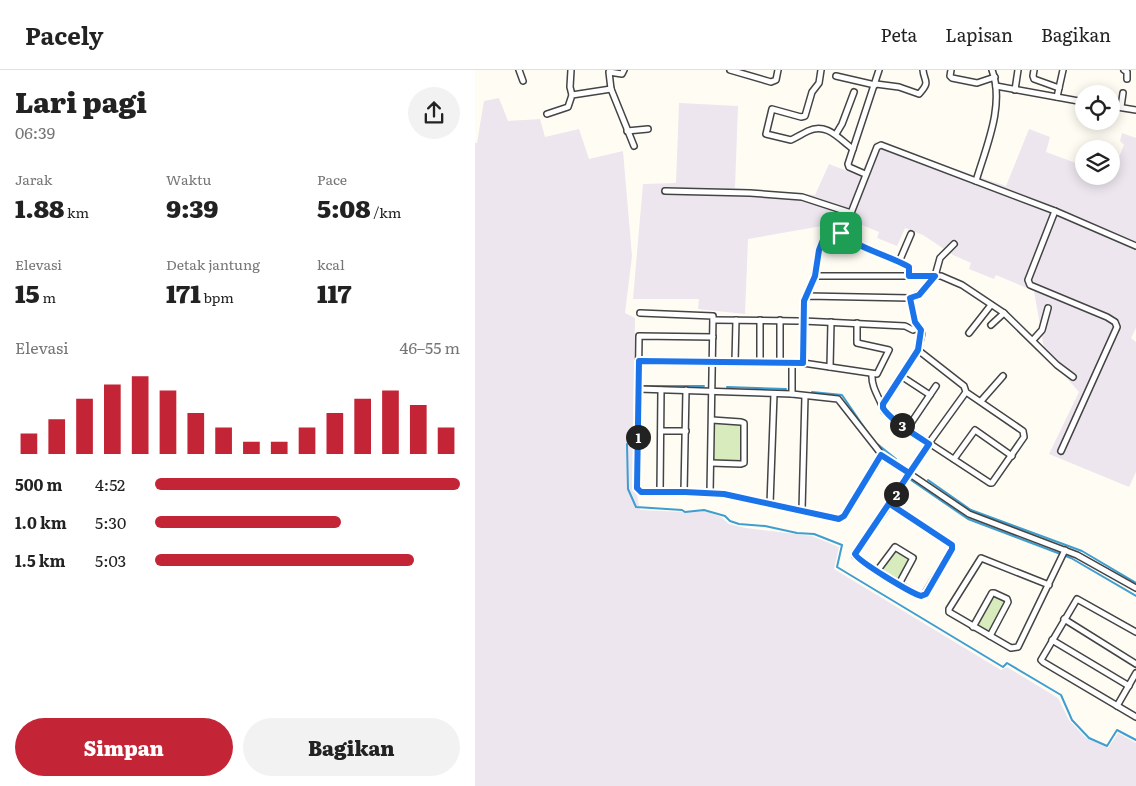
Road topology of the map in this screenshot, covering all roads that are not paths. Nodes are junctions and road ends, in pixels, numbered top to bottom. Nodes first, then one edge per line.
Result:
1 (519, 70) edge
2 (571, 70) edge
3 (624, 70) edge
4 (730, 70) edge
5 (778, 70) edge
6 (821, 70) edge
7 (879, 70) edge
8 (923, 70) edge
9 (951, 70) edge
10 (992, 70) edge
11 (1018, 70) edge
12 (1034, 70) edge
13 (1063, 70) edge
14 (1125, 70) edge
15 (609, 71) edge
16 (836, 76) dead end
17 (995, 78) junction
18 (1127, 79) dead end
19 (523, 81) dead end
20 (875, 85) junction
21 (996, 86) junction
22 (1059, 88) junction
23 (611, 89) junction
24 (1015, 90) junction
25 (854, 92) dead end
26 (1123, 93) dead end
27 (572, 95) junction
28 (1057, 97) junction
29 (1075, 100) edge
30 (1121, 107) joint
31 (1136, 110) edge
32 (547, 114) dead end
33 (648, 129) dead end
34 (627, 131) junction
35 (836, 134) junction
36 (633, 146) dead end
37 (853, 149) junction
38 (865, 174) junction
39 (976, 181) junction
40 (665, 191) dead end
41 (1055, 211) junction
42 (851, 213) junction
43 (841, 233) junction
44 (911, 234) dead end
45 (954, 244) dead end
46 (1136, 246) edge
47 (899, 262) junction
48 (815, 276) junction
49 (909, 276) junction
50 (935, 276) junction
51 (806, 297) junction
52 (910, 298) junction
53 (991, 304) junction
54 (1048, 308) dead end
55 (640, 313) dead end
56 (1004, 313) junction
57 (713, 320) junction
58 (736, 320) junction
59 (760, 320) junction
60 (779, 320) junction
61 (801, 321) junction
62 (831, 322) junction
63 (857, 324) junction
64 (991, 325) dead end
65 (919, 328) junction
66 (969, 333) dead end
67 (713, 337) junction
68 (1033, 340) junction
69 (918, 350) junction
70 (639, 361) junction
71 (713, 362) junction
72 (735, 362) junction
73 (759, 362) junction
74 (780, 363) junction
75 (792, 363) junction
76 (803, 363) junction
77 (830, 367) junction
78 (871, 374) junction
79 (901, 376) junction
80 (1003, 376) dead end
81 (1073, 377) dead end
82 (936, 386) dead end
83 (638, 389) junction
84 (661, 390) junction
85 (687, 390) junction
86 (713, 392) junction
87 (966, 392) junction
88 (774, 394) junction
89 (792, 394) junction
90 (930, 395) junction
91 (805, 396) junction
92 (981, 401) junction
93 (883, 404) junction
94 (712, 420) junction
95 (907, 429) junction
96 (661, 430) junction
97 (686, 431) junction
98 (929, 444) junction
99 (1061, 451) dead end
100 (881, 455) junction
101 (1012, 456) junction
102 (954, 459) junction
103 (711, 463) junction
104 (909, 473) junction
105 (660, 492) junction
106 (685, 492) junction
107 (709, 493) junction
108 (770, 504) junction
109 (890, 504) junction
110 (802, 510) junction
111 (1064, 551) junction
112 (877, 571) junction
113 (899, 584) junction
114 (1049, 585) junction
115 (1136, 588) edge
116 (1064, 619) junction
117 (973, 627) junction
118 (1136, 632) edge
119 (990, 636) junction
120 (1052, 640) junction
121 (1136, 664) edge
122 (1136, 674) edge
123 (1129, 686) junction
124 (1117, 706) junction
125 (1136, 717) edge

1 - 19 street
2 - 27 street
3 - 15 street
4 - 5 street
6 - 35 street
7 - 20 street
8 - 20 street
9 - 17 street
10 - 17 street
11 - 24 street
12 - 22 street
13 - 22 street
14 - 18 street
15 - 23 street
16 - 20 street
17 - 21 street
20 - 37 street
21 - 24 street
21 - 39 street
22 - 28 street
23 - 27 street
23 - 34 street
24 - 28 street
25 - 35 street
26 - 30 street
27 - 32 street
28 - 29 street
30 - 31 street
33 - 34 street
34 - 36 street
35 - 37 street
37 - 38 street
38 - 39 street
38 - 42 street
39 - 41 street
40 - 42 street
41 - 46 street
41 - 99 street
42 - 43 street
43 - 47 street
43 - 48 street
44 - 47 street
45 - 50 street
47 - 49 street
48 - 49 street
48 - 51 street
49 - 50 street
50 - 52 street
50 - 53 street
51 - 52 street
51 - 61 street
52 - 65 street
53 - 56 street
53 - 66 street
54 - 68 street
55 - 57 street
56 - 64 street
56 - 68 street
57 - 58 street
57 - 67 street
58 - 59 street
58 - 72 street
59 - 60 street
59 - 73 street
60 - 61 street
60 - 74 street
61 - 62 street
61 - 76 street
62 - 63 street
62 - 77 street
63 - 65 street
63 - 78 street
65 - 69 street
67 - 70 street
67 - 71 street
68 - 81 street
69 - 79 street
69 - 87 street
70 - 71 street
70 - 83 street
71 - 72 street
71 - 86 street
72 - 73 street
73 - 74 street
74 - 75 street
75 - 76 street
75 - 89 street
76 - 77 street
77 - 78 street
78 - 93 street
79 - 90 street
79 - 93 street
80 - 92 street
82 - 90 street
83 - 84 street
83 - 105 street
84 - 85 street
84 - 96 street
85 - 86 street
85 - 97 street
86 - 88 street
86 - 94 street
87 - 92 street
87 - 98 street
88 - 89 street
88 - 108 street
89 - 91 street
90 - 95 street
91 - 100 street
91 - 110 street
92 - 101 street
93 - 95 street
94 - 103 street
94 - 103 street
95 - 98 street
96 - 97 street
96 - 105 street
97 - 106 street
98 - 102 street
98 - 104 street
100 - 104 street
100 - 110 street
101 - 102 street
101 - 102 street
103 - 107 street
104 - 109 street
104 - 111 street
105 - 106 street
106 - 107 street
107 - 108 street
108 - 110 street
109 - 112 street
109 - 113 street
111 - 114 street
111 - 115 street
112 - 113 street
112 - 113 street
114 - 117 street
114 - 119 street
116 - 118 street
116 - 120 street
116 - 121 street
117 - 119 street
117 - 119 street
120 - 123 street
120 - 124 street
122 - 123 street
123 - 124 street
124 - 125 street

